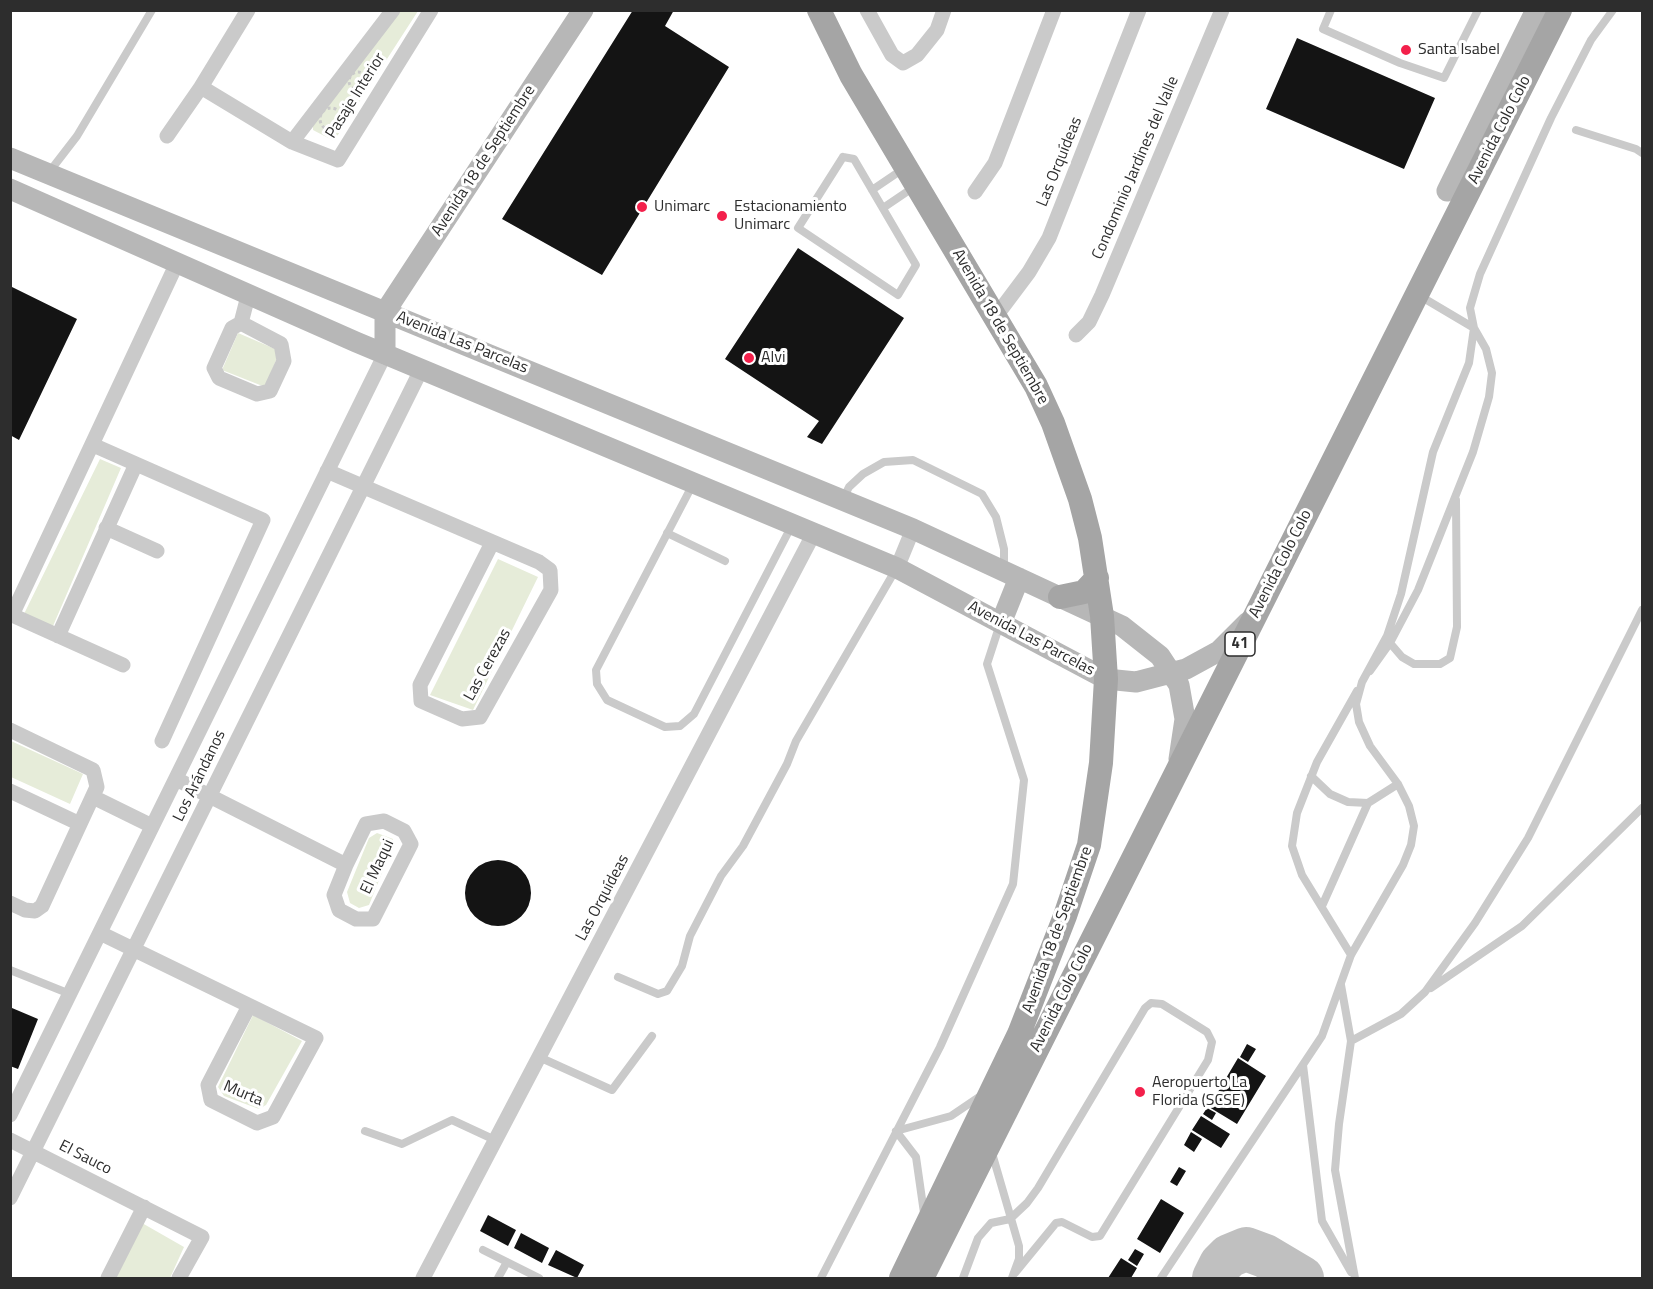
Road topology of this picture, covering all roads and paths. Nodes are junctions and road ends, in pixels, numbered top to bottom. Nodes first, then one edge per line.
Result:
1 (152, 10) edge
2 (248, 10) edge
3 (393, 10) edge
4 (431, 10) edge
5 (583, 10) edge
6 (819, 10) edge
7 (867, 10) edge
8 (944, 10) edge
9 (1054, 10) edge
10 (1139, 10) edge
11 (1222, 10) edge
12 (1331, 10) edge
13 (1478, 10) edge
14 (1536, 10) edge
15 (1560, 10) edge
16 (1613, 10) edge
17 (201, 87) junction
18 (321, 123) joint
19 (1576, 130) dead end
20 (167, 136) dead end
21 (292, 142) junction
22 (1642, 153) edge
23 (10, 158) edge
24 (48, 173) junction
25 (912, 176) junction
26 (10, 189) edge
27 (872, 190) junction
28 (1447, 190) dead end
29 (975, 192) dead end
30 (883, 208) junction
31 (177, 263) junction
32 (1416, 294) junction
33 (248, 296) junction
34 (385, 312) junction
35 (996, 316) junction
36 (241, 322) junction
37 (1473, 328) junction
38 (1076, 335) dead end
39 (385, 354) junction
40 (421, 370) junction
41 (93, 446) junction
42 (136, 464) junction
43 (327, 471) junction
44 (694, 483) junction
45 (363, 486) junction
46 (1456, 493) junction
47 (842, 500) junction
48 (792, 524) junction
49 (106, 528) junction
50 (913, 529) junction
51 (667, 533) junction
52 (814, 533) junction
53 (492, 543) junction
54 (157, 551) dead end
55 (725, 561) dead end
56 (897, 568) junction
57 (1011, 574) junction
58 (1097, 578) junction
59 (1267, 594) junction
60 (1060, 597) junction
61 (1642, 610) edge
62 (1102, 616) junction
63 (1001, 623) junction
64 (58, 636) junction
65 (1390, 643) junction
66 (123, 665) dead end
67 (1173, 674) junction
68 (1106, 679) junction
69 (1362, 682) junction
70 (10, 730) edge
71 (162, 741) dead end
72 (1311, 776) junction
73 (176, 779) junction
74 (1398, 784) junction
75 (10, 791) edge
76 (1167, 791) junction
77 (210, 796) junction
78 (93, 797) junction
79 (1368, 803) junction
80 (1642, 808) edge
81 (80, 824) junction
82 (152, 826) junction
83 (346, 865) junction
84 (10, 903) edge
85 (1322, 906) junction
86 (100, 933) junction
87 (134, 948) junction
88 (1351, 955) junction
89 (10, 970) edge
90 (618, 977) dead end
91 (1341, 983) junction
92 (1425, 992) junction
93 (70, 994) junction
94 (249, 1006) junction
95 (652, 1036) dead end
96 (1351, 1041) junction
97 (539, 1057) junction
98 (1303, 1064) junction
99 (993, 1088) junction
100 (10, 1115) edge
101 (365, 1131) dead end
102 (896, 1131) junction
103 (10, 1140) edge
104 (495, 1140) junction
105 (990, 1143) junction
106 (34, 1152) junction
107 (10, 1198) edge
108 (144, 1207) junction
109 (1010, 1219) junction
110 (926, 1226) junction
111 (483, 1250) dead end
112 (507, 1262) junction
113 (1013, 1276) edge
114 (108, 1278) edge
115 (179, 1278) edge
116 (423, 1278) edge
117 (498, 1278) edge
118 (539, 1278) edge
119 (821, 1278) edge
120 (901, 1278) edge
121 (922, 1278) edge
122 (963, 1278) edge
123 (1161, 1278) edge
124 (1355, 1278) edge

1 - 24 lane
2 - 17 street
3 - 21 street, Pasaje Interior
4 - 21 street, Pasaje Interior
5 - 34 main road, Avenida 18 de Septiembre
6 - 25 main road, Avenida 18 de Septiembre
7 - 8 street
9 - 29 street
10 - 35 street, Las Orquídeas
11 - 38 street, Condominio Jardines del Valle
12 - 13 lane
14 - 28 main road, Avenida Colo Colo
15 - 32 main road, Avenida Colo Colo / 41
16 - 37 lane
17 - 20 street
17 - 21 street, Pasaje Interior
18 - 18 path
19 - 22 lane
23 - 24 main road, Avenida Las Parcelas
24 - 34 main road, Avenida Las Parcelas
25 - 27 lane
25 - 30 lane
25 - 35 main road, Avenida 18 de Septiembre
26 - 31 main road, Avenida Las Parcelas
27 - 30 lane
27 - 30 lane
31 - 33 main road, Avenida Las Parcelas
31 - 41 street
32 - 37 lane
32 - 59 main road, Avenida Colo Colo / 41
33 - 36 street
33 - 39 main road, Avenida Las Parcelas
34 - 39 main road
34 - 47 main road, Avenida Las Parcelas
35 - 58 main road, Avenida 18 de Septiembre
36 - 36 street
37 - 46 lane
37 - 69 lane
39 - 40 main road, Avenida Las Parcelas
39 - 43 street, Los Arándanos
40 - 44 main road, Avenida Las Parcelas
40 - 45 street, Los Arándanos
41 - 42 street
41 - 64 street
42 - 49 street
42 - 71 street
43 - 45 street, Las Cerezas
43 - 73 street, Los Arándanos
44 - 48 main road, Avenida Las Parcelas
44 - 51 lane
45 - 53 street, Las Cerezas
45 - 77 street, Los Arándanos
46 - 65 lane
46 - 65 lane
47 - 50 main road, Avenida Las Parcelas
47 - 57 lane
48 - 51 lane
48 - 52 main road, Avenida Las Parcelas
49 - 54 street
49 - 64 street
50 - 56 street
50 - 57 main road, Avenida Las Parcelas
51 - 55 lane
52 - 56 main road, Avenida Las Parcelas
52 - 97 street, Las Orquídeas
53 - 53 street, Las Cerezas
56 - 63 main road, Avenida Las Parcelas
56 - 90 lane
57 - 60 main road, Avenida Las Parcelas
57 - 63 main road
58 - 60 main road
58 - 62 main road, Avenida 18 de Septiembre
59 - 67 main road, Avenida Las Parcelas
59 - 76 main road, Avenida Colo Colo / 41
60 - 62 main road, Avenida Las Parcelas
61 - 92 lane
62 - 67 main road, Avenida Las Parcelas
62 - 68 main road, Avenida 18 de Septiembre
63 - 68 main road, Avenida Las Parcelas
63 - 102 lane
64 - 66 street
65 - 69 lane
67 - 68 main road, Avenida Las Parcelas
67 - 76 main road, Avenida Las Parcelas
68 - 99 main road, Avenida 18 de Septiembre
69 - 72 lane
69 - 74 lane
70 - 78 street
72 - 79 lane
72 - 85 lane
73 - 77 street, El Maqui
73 - 82 street, Los Arándanos
74 - 79 lane
74 - 88 lane
75 - 81 street
76 - 105 main road, Avenida Colo Colo / 41
77 - 83 street, El Maqui
77 - 87 street, Los Arándanos
78 - 81 street
78 - 82 street
79 - 85 lane
80 - 92 lane
81 - 84 street
82 - 86 street, Los Arándanos
83 - 83 street, El Maqui
85 - 88 lane
86 - 87 street, Murta
86 - 93 street, Los Arándanos
87 - 94 street, Murta
87 - 106 street, Los Arándanos
88 - 91 lane
89 - 93 lane
91 - 96 lane
91 - 98 lane
92 - 96 lane
93 - 100 street, Los Arándanos
94 - 94 street, Murta
95 - 97 lane
96 - 124 lane
97 - 104 street, Las Orquídeas
98 - 123 lane
98 - 124 lane
99 - 102 lane
99 - 110 main road, Avenida 18 de Septiembre
101 - 104 lane
102 - 110 lane
102 - 119 lane
103 - 106 street, El Sauco
104 - 116 street, Las Orquídeas
105 - 109 lane
105 - 121 main road, Avenida Colo Colo / 41
106 - 107 street, Los Arándanos
106 - 108 street, El Sauco
108 - 114 street
108 - 115 street, El Sauco
109 - 113 lane
109 - 113 lane
109 - 122 lane
110 - 120 main road, Avenida 18 de Septiembre
111 - 112 lane
112 - 117 lane
112 - 118 lane

